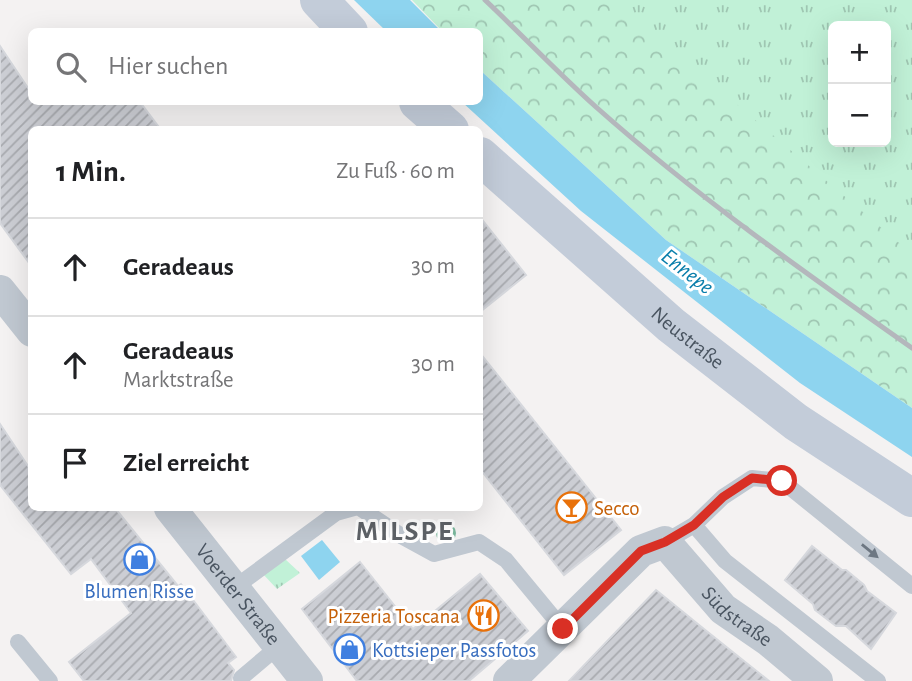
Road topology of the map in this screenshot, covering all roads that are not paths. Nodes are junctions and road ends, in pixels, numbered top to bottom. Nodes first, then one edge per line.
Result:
1 (319, 0) edge
2 (345, 28) edge
3 (421, 105) edge
4 (445, 126) edge
5 (483, 159) edge
6 (0, 291) edge
7 (28, 326) edge
8 (912, 498) edge
9 (172, 511) edge
10 (343, 511) edge
11 (364, 511) edge
12 (694, 525) junction
13 (665, 542) junction
14 (912, 586) edge
15 (234, 588) junction
16 (563, 629) junction
17 (275, 641) junction
18 (18, 642) dead end
19 (240, 678) dead end
20 (50, 681) edge
21 (307, 681) edge
22 (509, 681) edge
23 (817, 681) edge
24 (878, 681) edge

1 - 2 main road
3 - 4 main road
5 - 8 main road, Neustraße
6 - 7 street
9 - 15 street, Voerder Straße
10 - 15 lane
11 - 16 lane
12 - 13 lane
12 -> 14 lane
12 - 24 lane
13 - 16 street
13 - 23 street, Südstraße
15 - 17 street, Voerder Straße
16 - 22 street
17 - 19 lane
17 - 21 street, Voerder Straße
18 - 20 lane

